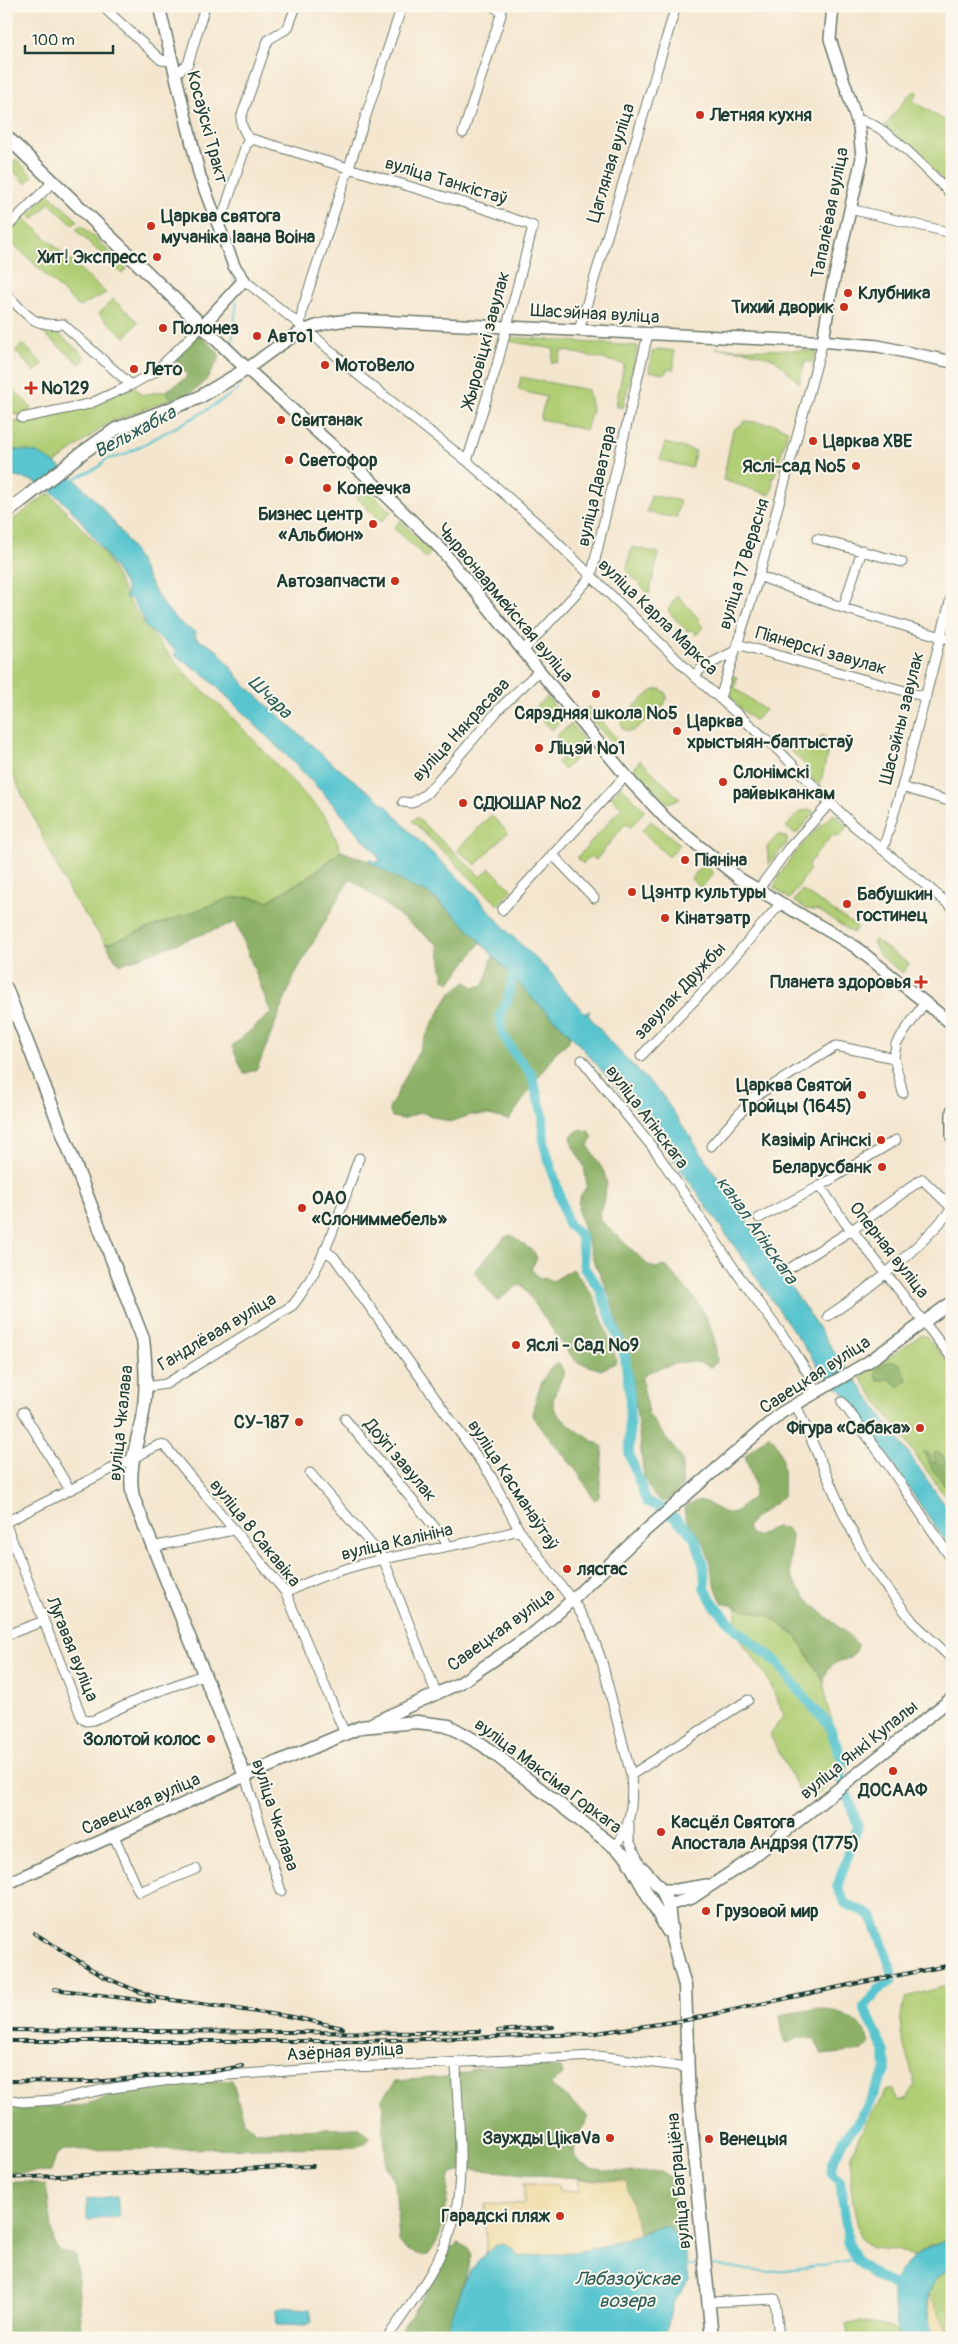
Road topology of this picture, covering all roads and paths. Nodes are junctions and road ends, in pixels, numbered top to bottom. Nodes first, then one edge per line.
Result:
1 (102, 6) edge
2 (159, 6) edge
3 (205, 6) edge
4 (296, 6) edge
5 (402, 6) edge
6 (492, 6) edge
7 (676, 6) edge
8 (833, 6) edge
9 (172, 62) junction
10 (175, 74) junction
11 (857, 120) junction
12 (463, 133) dead end
13 (6, 136) edge
14 (254, 140) junction
15 (349, 168) junction
16 (53, 182) junction
17 (952, 195) edge
18 (850, 209) junction
19 (217, 222) junction
20 (533, 226) joint
21 (6, 228) edge
22 (952, 234) edge
23 (244, 280) junction
24 (6, 294) edge
25 (203, 325) junction
26 (302, 327) junction
27 (507, 327) junction
28 (579, 330) junction
29 (648, 334) junction
30 (824, 341) junction
31 (952, 362) edge
32 (248, 369) junction
33 (131, 385) junction
34 (22, 418) dead end
35 (467, 461) junction
36 (6, 513) edge
37 (817, 538) dead end
38 (862, 550) junction
39 (902, 562) dead end
40 (759, 576) junction
41 (591, 577) junction
42 (952, 594) edge
43 (843, 608) junction
44 (940, 637) junction
45 (952, 640) edge
46 (736, 647) junction
47 (523, 651) junction
48 (539, 671) junction
49 (694, 676) junction
50 (926, 697) junction
51 (720, 698) junction
52 (626, 775) junction
53 (902, 787) junction
54 (403, 802) dead end
55 (952, 802) edge
56 (830, 803) junction
57 (881, 849) junction
58 (552, 854) junction
59 (758, 890) junction
60 (594, 898) dead end
61 (781, 904) junction
62 (952, 907) edge
63 (502, 910) dead end
64 (7, 995) edge
65 (925, 1002) junction
66 (952, 1024) edge
67 (641, 1056) dead end
68 (894, 1058) junction
69 (582, 1060) dead end
70 (903, 1093) dead end
71 (952, 1111) edge
72 (952, 1137) edge
73 (896, 1140) dead end
74 (711, 1146) dead end
75 (359, 1158) dead end
76 (820, 1186) junction
77 (952, 1209) edge
78 (759, 1218) dead end
79 (852, 1230) junction
80 (324, 1250) junction
81 (792, 1267) dead end
82 (886, 1272) junction
83 (952, 1302) edge
84 (828, 1316) dead end
85 (925, 1323) junction
86 (952, 1358) edge
87 (146, 1388) junction
88 (818, 1393) junction
89 (842, 1402) dead end
90 (796, 1405) junction
91 (23, 1412) dead end
92 (345, 1419) dead end
93 (134, 1457) junction
94 (310, 1473) dead end
95 (70, 1490) junction
96 (6, 1524) edge
97 (233, 1530) junction
98 (519, 1530) junction
99 (447, 1546) junction
100 (152, 1547) junction
101 (383, 1558) junction
102 (952, 1560) edge
103 (286, 1593) junction
104 (572, 1600) junction
105 (44, 1621) junction
106 (6, 1634) edge
107 (952, 1659) edge
108 (203, 1675) junction
109 (437, 1695) junction
110 (952, 1698) edge
111 (748, 1700) dead end
112 (411, 1707) junction
113 (417, 1722) junction
114 (361, 1727) junction
115 (345, 1734) junction
116 (631, 1775) junction
117 (245, 1776) junction
118 (629, 1819) junction
119 (114, 1836) junction
120 (614, 1847) junction
121 (626, 1858) junction
122 (196, 1869) dead end
123 (644, 1869) junction
124 (716, 1883) junction
125 (6, 1884) edge
126 (662, 1890) junction
127 (281, 1891) dead end
128 (692, 1898) junction
129 (652, 1904) junction
130 (668, 1905) junction
131 (669, 1922) junction
132 (672, 1939) junction
133 (687, 2020) joint
134 (456, 2063) junction
135 (687, 2067) junction
136 (6, 2099) edge
137 (710, 2302) junction
138 (387, 2338) edge
139 (712, 2338) edge
140 (779, 2338) edge

1 - 9 street
2 - 9 main road, Косаўскі Тракт
3 - 10 street
4 - 14 street
5 - 15 street
6 - 12 street
7 - 28 street, Цагляная вуліца
8 - 11 main road, Тапалёвая вуліца
9 - 10 main road, Косаўскі Тракт
10 - 19 main road, Косаўскі Тракт
11 - 17 street
11 - 18 main road, Тапалёвая вуліца
13 - 16 highway, Чырвонаармейская вуліца
14 - 15 street, вуліца Танкістаў
14 - 19 street
15 - 20 street, вуліца Танкістаў
15 - 26 street
16 - 21 street
16 - 25 highway, Чырвонаармейская вуліца
18 - 22 street
18 - 30 main road, Тапалёвая вуліца
19 - 23 main road, Косаўскі Тракт
20 - 27 street, Жыровіцкі завулак
23 - 25 main road
23 - 26 street, Косаўскі Тракт
24 - 33 street
25 - 32 highway, Чырвонаармейская вуліца
25 - 33 street
26 - 27 main road, Шасэйная вуліца
26 - 32 main road, Шасэйная вуліца
26 - 35 street, вуліца Карла Маркса
27 - 28 main road, Шасэйная вуліца
27 - 35 street, Жыровіцкі завулак
28 - 29 main road, Шасэйная вуліца
29 - 30 main road, Шасэйная вуліца
29 - 41 street, вуліца Даватара
30 - 31 main road, Шасэйная вуліца
30 - 40 street, вуліца 17 Верасня
32 - 36 highway
32 - 47 main road, Чырвонаармейская вуліца
33 - 34 street
35 - 41 street, вуліца Карла Маркса
37 - 38 street
38 - 39 street
38 - 43 street
40 - 43 street
40 - 46 street, вуліца 17 Верасня
41 - 47 street, вуліца Даватара
41 - 49 street, вуліца Карла Маркса
42 - 44 street, Шасэйны завулак
43 - 44 street
44 - 45 street
44 - 50 street, Шасэйны завулак
46 - 49 street, вуліца 17 Верасня
46 - 50 street, Піянерскі завулак
46 - 51 street, вуліца 17 Верасня
47 - 48 main road, Чырвонаармейская вуліца
48 - 52 main road, Чырвонаармейская вуліца
48 - 54 street, вуліца Някрасава
49 - 51 street, вуліца Карла Маркса
50 - 53 street, Шасэйны завулак
51 - 56 street, вуліца Карла Маркса
52 - 58 street
52 - 59 main road, Чырвонаармейская вуліца
53 - 55 street
53 - 57 street, Шасэйны завулак
56 - 57 street, вуліца Карла Маркса
56 - 59 street
57 - 62 street, вуліца Карла Маркса
58 - 60 street
58 - 63 street
59 - 61 main road, Чырвонаармейская вуліца
61 - 65 main road, Чырвонаармейская вуліца
61 - 67 street, завулак Дружбы
64 - 87 highway, вуліца Чкалава
65 - 66 main road, Чырвонаармейская вуліца
65 - 68 street
68 - 70 street
68 - 74 street
69 - 88 street, вуліца Агінскага
71 - 72 main road
73 - 76 street
75 - 80 street, Гандлёвая вуліца
76 - 78 street
76 - 79 street, Оперная вуліца
77 - 79 street
77 - 82 street
79 - 81 street
79 - 82 street, Оперная вуліца
80 - 87 street, Гандлёвая вуліца
80 - 98 street, вуліца Касманаўтаў
82 - 84 street
82 - 85 street, Оперная вуліца
83 - 85 main road, Савецкая вуліца
85 - 86 street, Оперная вуліца
85 - 88 main road, Савецкая вуліца
87 - 93 highway, вуліца Чкалава
88 - 90 main road, Савецкая вуліца
89 - 102 street
90 - 104 main road, Савецкая вуліца
90 - 107 street
91 - 95 street
92 - 99 street, Доўгі завулак
93 - 95 street
93 - 97 street, вуліца 8 Сакавіка
93 - 100 highway, вуліца Чкалава
94 - 101 street
95 - 96 street
96 - 105 street, Лугавая вуліца
97 - 100 street
97 - 103 street, вуліца 8 Сакавіка
98 - 99 street, вуліца Калініна
98 - 104 street, вуліца Касманаўтаў
99 - 101 street, вуліца Калініна
100 - 108 highway, вуліца Чкалава
101 - 103 street, вуліца Калініна
101 - 109 street
103 - 115 street, вуліца 8 Сакавіка
104 - 109 main road, Савецкая вуліца
104 - 116 street, вуліца Касманаўтаў
105 - 106 street
105 - 108 street, Лугавая вуліца
108 - 117 highway, вуліца Чкалава
109 - 112 main road, Савецкая вуліца
110 - 124 main road, вуліца Янкі Купалы
111 - 116 street
112 - 113 main road
112 - 114 main road, Савецкая вуліца
113 - 114 highway, вуліца Максіма Горкага
113 - 120 highway, вуліца Максіма Горкага
114 - 115 highway, Савецкая вуліца
115 - 117 highway, Савецкая вуліца
116 - 118 street, вуліца Касманаўтаў
117 - 119 main road, Савецкая вуліца
117 - 127 street, вуліца Чкалава
118 - 120 street, вуліца Касманаўтаў
118 - 123 street
119 - 122 street
119 - 125 main road, Савецкая вуліца
120 - 121 highway, вуліца Максіма Горкага
121 - 123 highway, вуліца Максіма Горкага
121 - 129 highway, вуліца Максіма Горкага
123 - 126 highway, вуліца Максіма Горкага
124 - 126 main road, вуліца Янкі Купалы
124 - 128 main road, вуліца Янкі Купалы
126 - 129 highway
126 - 130 highway, вуліца Максіма Горкага
128 - 130 main road, вуліца Янкі Купалы
128 - 131 main road
129 - 130 highway
129 - 132 highway, вуліца Максіма Горкага
130 - 131 highway, вуліца Максіма Горкага
131 - 132 highway, вуліца Максіма Горкага
132 - 133 highway, вуліца Максіма Горкага
133 - 135 highway, вуліца Баграціёна
134 - 135 street, Азёрная вуліца
134 - 136 street, Азёрная вуліца
134 - 138 street
135 - 137 highway, вуліца Баграціёна
137 - 139 highway, вуліца Баграціёна
137 - 140 street

